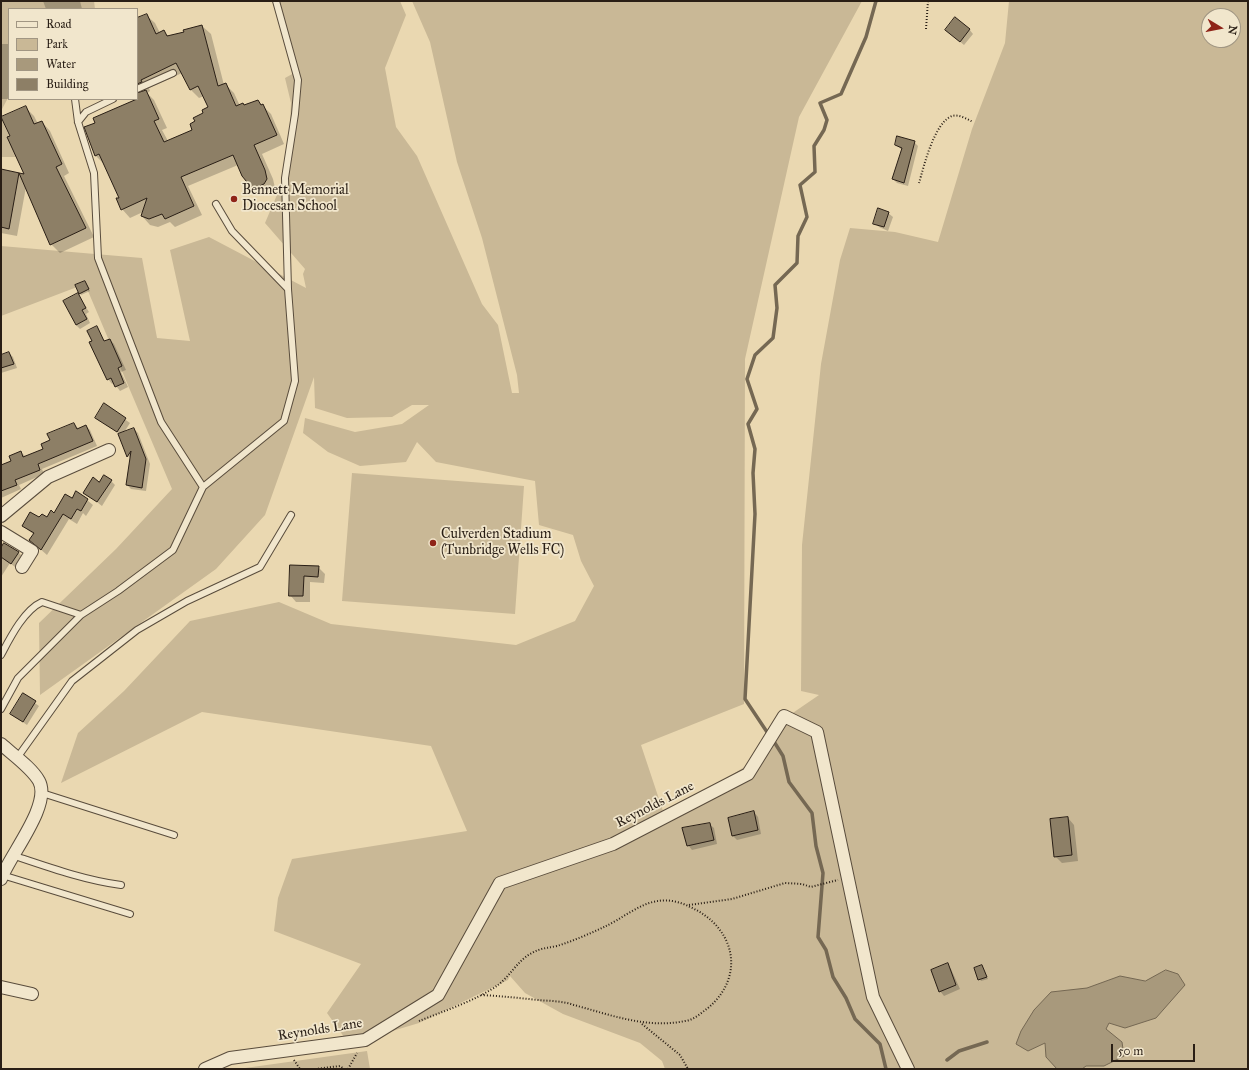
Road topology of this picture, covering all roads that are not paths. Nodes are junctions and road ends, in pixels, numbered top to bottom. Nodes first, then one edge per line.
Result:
1 (276, 1) edge
2 (173, 73) dead end
3 (138, 89) edge
4 (75, 100) edge
5 (111, 100) edge
6 (78, 122) junction
7 (216, 204) dead end
8 (288, 289) junction
9 (109, 450) dead end
10 (203, 487) junction
11 (291, 515) dead end
12 (1, 516) edge
13 (1, 532) edge
14 (22, 567) dead end
15 (81, 615) junction
16 (1, 655) edge
17 (1, 709) edge
18 (1, 744) edge
19 (17, 758) junction
20 (42, 793) junction
21 (174, 835) dead end
22 (12, 855) junction
23 (2, 877) edge
24 (121, 885) dead end
25 (130, 914) dead end
26 (1, 987) edge
27 (32, 994) dead end
28 (205, 1069) edge
29 (908, 1069) edge

1 - 8 lane
2 - 3 lane
4 - 6 lane
5 - 6 lane
6 - 10 lane
7 - 8 lane
8 - 10 lane
9 - 12 street
10 - 15 lane
11 - 19 lane
13 - 14 street
15 - 16 lane
15 - 17 lane
18 - 19 street
19 - 20 street
20 - 21 lane
20 - 22 street
22 - 23 street
22 - 24 lane
23 - 25 lane
26 - 27 street
28 - 29 street, Reynolds Lane

